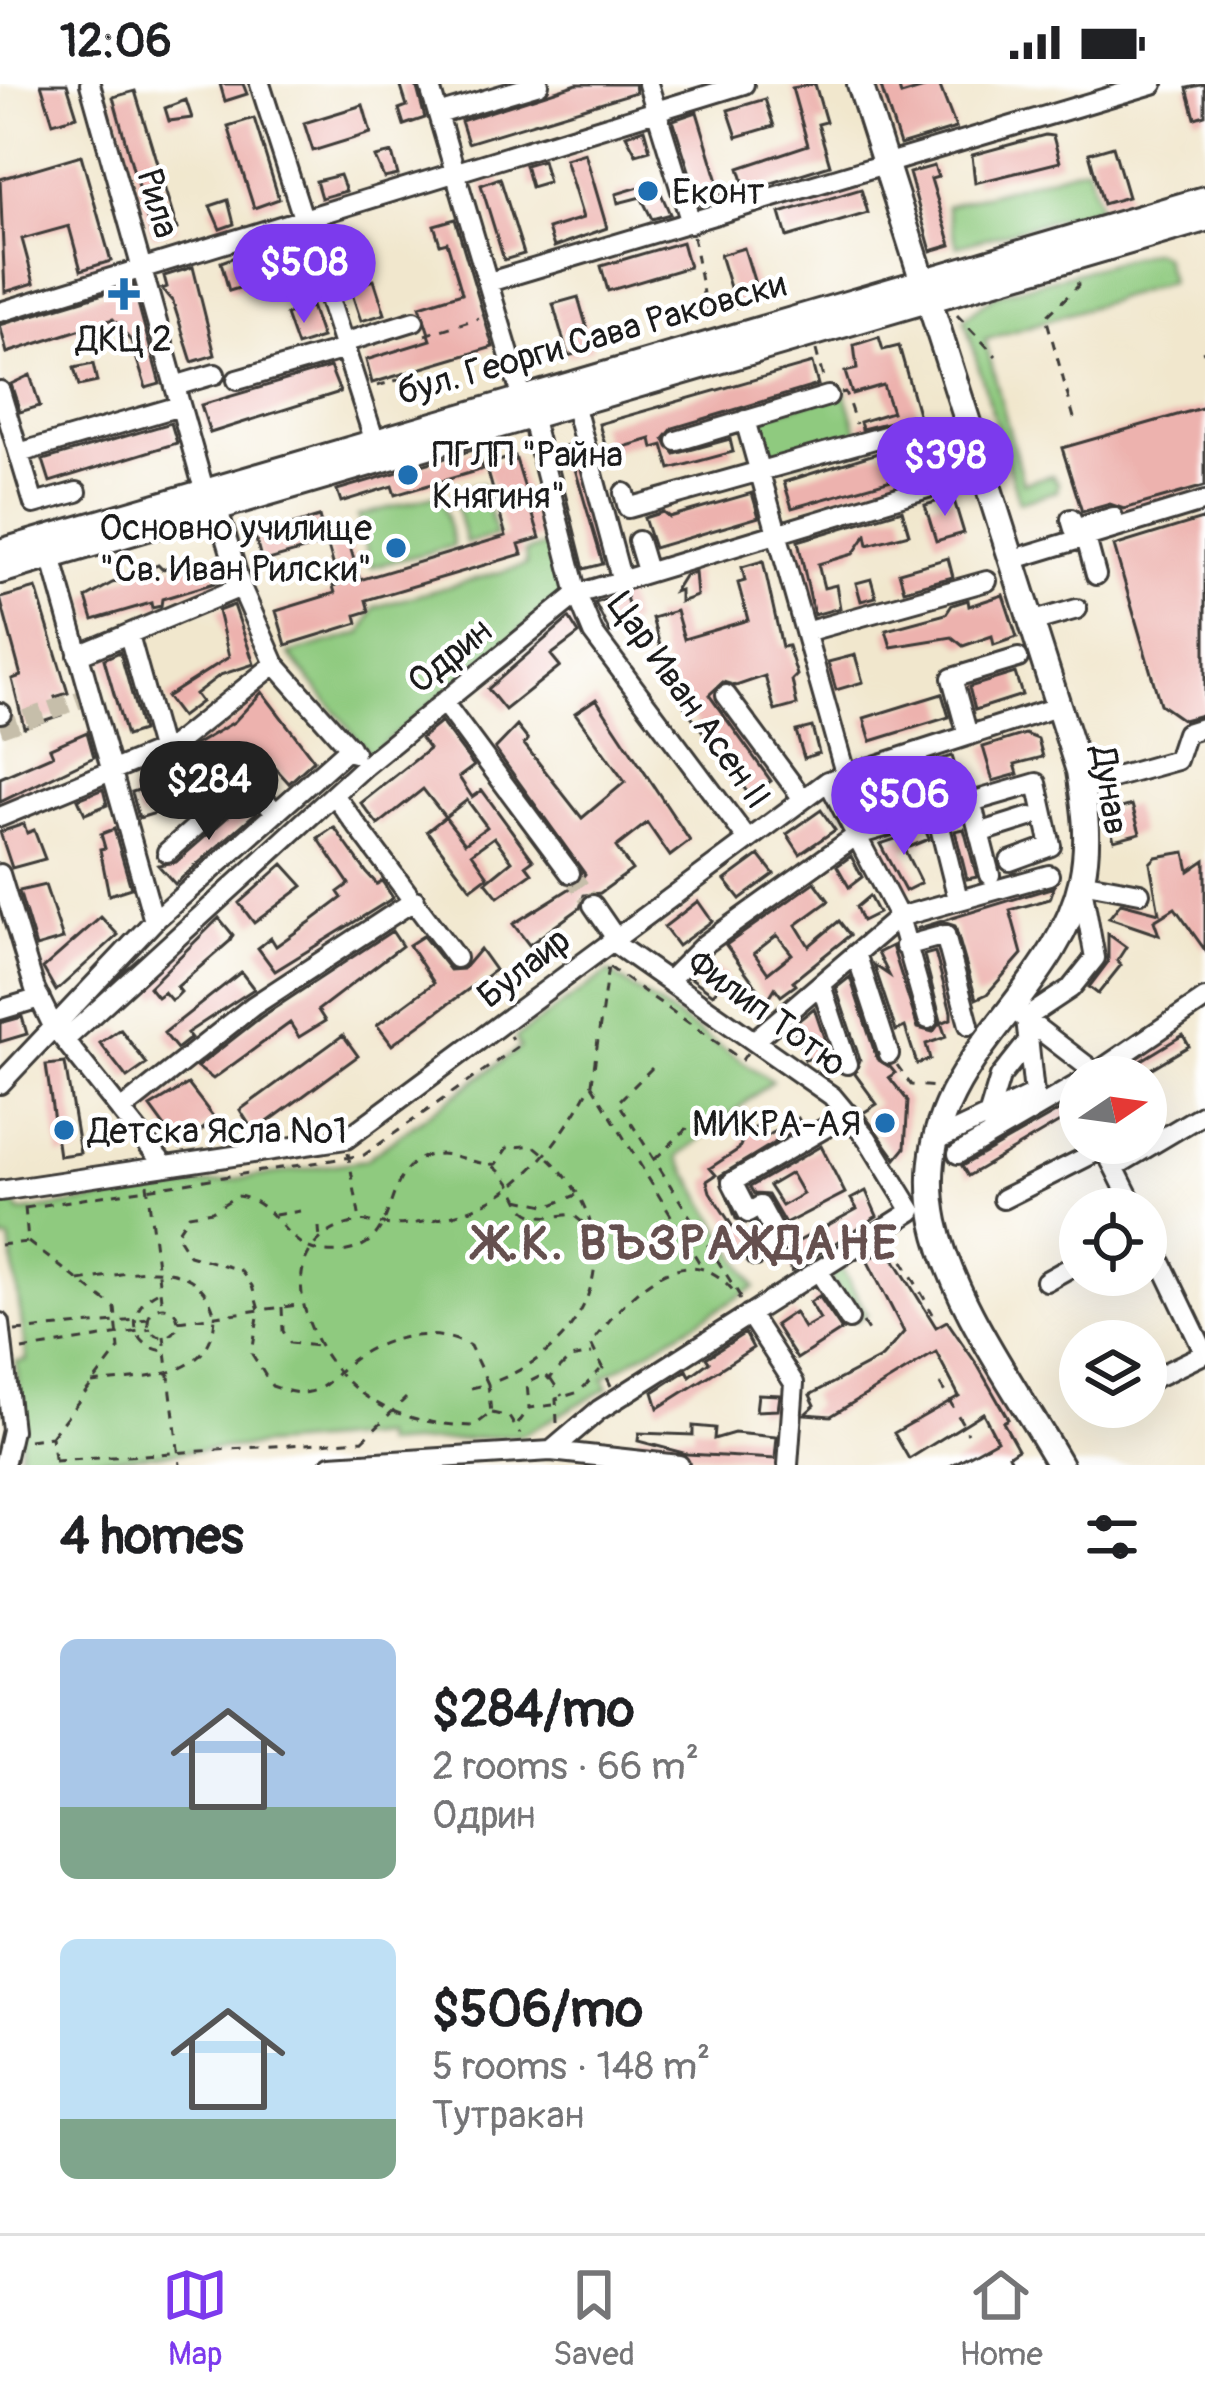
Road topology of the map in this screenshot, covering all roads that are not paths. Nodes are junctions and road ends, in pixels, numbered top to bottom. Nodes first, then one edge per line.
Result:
1 (90, 84) edge
2 (260, 84) edge
3 (429, 84) edge
4 (539, 84) edge
5 (648, 84) edge
6 (740, 84) edge
7 (860, 84) edge
8 (1141, 86) edge
9 (656, 112) junction
10 (438, 114) junction
11 (885, 163) junction
12 (456, 175) junction
13 (1205, 199) edge
14 (1205, 219) edge
15 (301, 221) junction
16 (691, 223) junction
17 (144, 269) junction
18 (489, 282) junction
19 (923, 288) junction
20 (960, 289) junction
21 (0, 312) edge
22 (413, 321) dead end
23 (940, 340) junction
24 (344, 346) junction
25 (214, 374) dead end
26 (237, 380) dead end
27 (518, 384) dead end
28 (178, 385) junction
29 (0, 391) edge
30 (828, 396) road end
31 (575, 407) dead end
32 (173, 408) dead end
33 (3, 414) edge
34 (532, 419) dead end
35 (745, 421) junction
36 (374, 439) junction
37 (677, 441) dead end
38 (19, 453) junction
39 (759, 472) junction
40 (961, 478) dead end
41 (201, 479) dead end
42 (920, 490) junction
43 (77, 491) dead end
44 (624, 493) dead end
45 (1202, 497) edge
46 (1071, 520) dead end
47 (222, 525) dead end
48 (776, 531) junction
49 (1089, 537) junction
50 (638, 541) dead end
51 (0, 552) edge
52 (51, 556) junction
53 (1011, 560) junction
54 (0, 571) edge
55 (646, 571) junction
56 (1100, 574) dead end
57 (621, 578) junction
58 (987, 581) dead end
59 (242, 587) junction
60 (577, 594) junction
61 (1078, 610) dead end
62 (1032, 625) junction
63 (806, 632) junction
64 (130, 635) junction
65 (78, 655) junction
66 (1018, 658) dead end
67 (275, 664) junction
68 (726, 695) dead end
69 (442, 702) junction
70 (1058, 707) junction
71 (1205, 727) edge
72 (968, 732) junction
73 (350, 747) junction
74 (161, 749) junction
75 (365, 766) junction
76 (112, 770) junction
77 (837, 777) junction
78 (1081, 787) junction
79 (334, 795) junction
80 (803, 799) junction
81 (971, 801) junction
82 (936, 811) junction
83 (276, 813) junction
84 (0, 817) edge
85 (1030, 817) dead end
86 (979, 832) junction
87 (856, 835) junction
88 (748, 840) junction
89 (167, 852) dead end
90 (1010, 861) dead end
91 (570, 873) tunnel mouth
92 (0, 874) edge
93 (990, 875) dead end
94 (1048, 875) dead end
95 (1081, 882) junction
96 (1140, 893) dead end
97 (958, 899) junction
98 (415, 900) junction
99 (593, 905) tunnel mouth
100 (899, 917) junction
101 (154, 921) junction
102 (613, 939) junction
103 (905, 946) junction
104 (857, 956) junction
105 (456, 958) dead end
106 (669, 980) junction
107 (821, 985) junction
108 (40, 998) junction
109 (1205, 999) edge
110 (0, 1010) edge
111 (1018, 1012) junction
112 (928, 1019) dead end
113 (970, 1024) dead end
114 (60, 1032) junction
115 (756, 1039) junction
116 (1027, 1043) junction
117 (890, 1054) road end
118 (1065, 1056) edge
119 (1121, 1056) edge
120 (847, 1064) dead end
121 (0, 1084) edge
122 (1059, 1092) edge
123 (123, 1109) junction
124 (1205, 1113) edge
125 (849, 1114) junction
126 (987, 1120) junction
127 (946, 1147) junction
128 (156, 1167) junction
129 (1114, 1167) junction
130 (1124, 1188) edge
131 (0, 1191) edge
132 (1003, 1199) dead end
133 (756, 1256) dead end
134 (818, 1270) junction
135 (1059, 1274) edge
136 (1167, 1276) edge
137 (1046, 1281) dead end
138 (749, 1314) junction
139 (856, 1321) road end
140 (0, 1323) edge
141 (3, 1342) edge
142 (1204, 1354) edge
143 (1167, 1372) edge
144 (559, 1444) junction
145 (516, 1456) edge
146 (647, 1464) edge
147 (4, 1465) edge
148 (331, 1465) edge
149 (340, 1465) edge
150 (679, 1465) edge
151 (788, 1465) edge
152 (1060, 1465) edge

1 - 17 street, Рила
2 - 15 street
3 - 10 street
4 - 10 street
5 - 9 street
6 - 9 street
7 - 11 main road, Дунав
8 - 11 street
9 - 12 street
9 - 16 street
10 - 12 street
11 - 16 street
11 - 19 main road, Дунав
12 - 15 street
12 - 18 street
13 - 19 main road, бул. Георги Сава Раковски
14 - 20 main road, бул. Георги Сава Раковски
15 - 17 street
15 - 24 street
16 - 18 street
17 - 21 street
17 - 28 street, Рила
18 - 27 street
19 - 20 main road, бул. Георги Сава Раковски
19 - 23 main road, Дунав
19 - 36 main road, бул. Георги Сава Раковски
19 - 52 main road, бул. Георги Сава Раковски
20 - 23 main road
22 - 24 street
23 - 53 main road, Дунав
24 - 26 street
24 - 36 street
25 - 28 street
28 - 41 street, Рила
29 - 33 street
30 - 35 street
31 - 57 street
32 - 38 street
33 - 38 street
34 - 60 street, Цар Иван Асен II
35 - 37 street
35 - 39 street
36 - 51 main road, бул. Георги Сава Раковски
38 - 43 street
39 - 42 street
39 - 44 street
39 - 48 street
40 - 42 street, Одрин
42 - 48 street, Одрин
45 - 46 street
45 - 49 street
47 - 59 street
48 - 55 street, Одрин
48 - 63 street
49 - 53 street
49 - 56 street
50 - 55 street
52 - 54 main road, бул. Георги Сава Раковски
52 - 65 street
53 - 62 main road, Дунав
55 - 57 street, Одрин
57 - 60 street, Одрин
58 - 63 street
59 - 64 street
59 - 67 street
60 - 69 street, Одрин
60 - 88 street, Цар Иван Асен II
61 - 62 street
62 - 70 main road, Дунав
63 - 77 street
64 - 65 street
64 - 74 street
65 - 76 street
66 - 72 street
67 - 73 street
67 - 74 street
68 - 80 street
69 - 75 street, Одрин
69 - 91 street
70 - 72 street, Булаир
70 - 78 main road, Дунав
71 - 78 street
72 - 77 street, Булаир
73 - 75 street
73 - 83 street, Одрин
74 - 76 street
75 - 79 street, Одрин
76 - 84 street
76 - 101 street
77 - 80 street, Булаир
77 - 87 street
78 - 95 main road, Дунав
79 - 98 street
79 - 114 street, Одрин
80 - 88 street, Булаир
81 - 82 street
81 - 86 street
81 - 90 street
82 - 87 street
82 - 97 street
83 - 89 street
83 - 101 street, Одрин
85 - 86 street
86 - 93 street
87 - 100 street
87 - 106 street
88 - 102 street, Булаир
92 - 108 street
94 - 97 street
95 - 96 street
95 - 111 main road, Дунав
95 - 111 street
97 - 100 street
98 - 105 street
98 - 123 street
99 - 102 street
100 - 103 street
100 - 104 street
101 - 114 street, Одрин
102 - 106 street, Филип Тотю
102 - 128 street, Булаир
103 - 112 street
103 - 113 street
104 - 107 street
104 - 117 street
106 - 115 street, Филип Тотю
107 - 115 street
107 - 120 street
108 - 110 street
108 - 114 street
109 - 119 street
111 - 116 street
111 - 118 street
111 - 127 main road, Дунав
114 - 121 street, Одрин
114 - 123 street
115 - 125 street, Филип Тотю
116 - 126 street
116 - 126 street
122 - 127 street
123 - 128 street
124 - 129 street
125 - 133 street
125 - 134 street, Филип Тотю
126 - 127 street
127 - 152 main road, Дунав
128 - 131 street, Булаир
129 - 130 street
129 - 132 street
134 - 138 street
134 - 139 street
135 - 137 street
136 - 142 street
138 - 144 street
138 - 151 street
140 - 141 street
141 - 147 street
142 - 143 street
144 - 145 street
144 - 146 street
145 - 149 street
146 - 150 street
148 - 149 street

